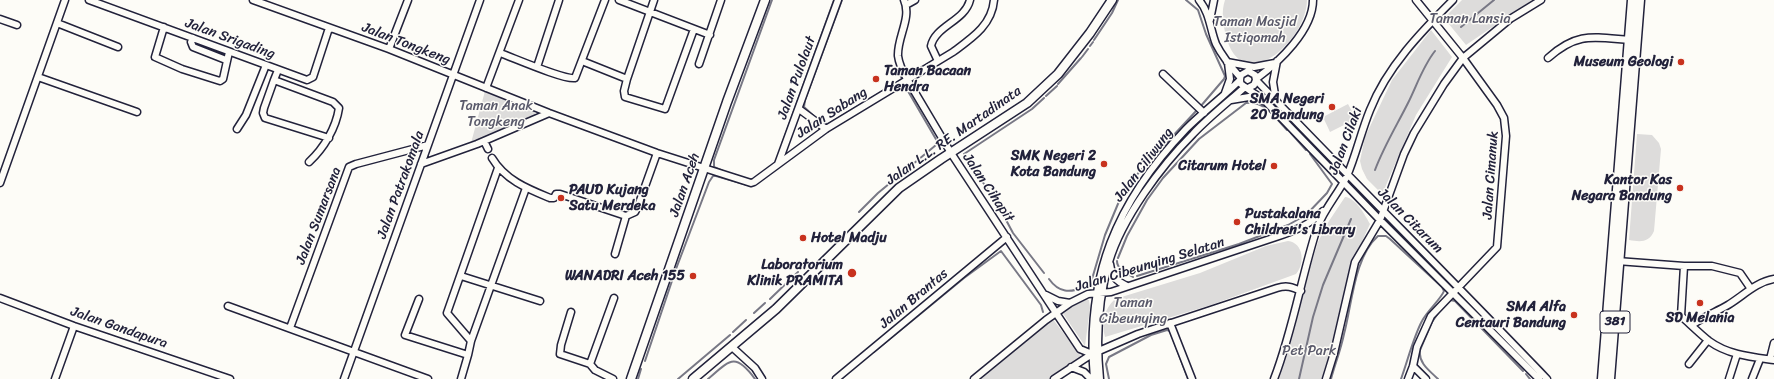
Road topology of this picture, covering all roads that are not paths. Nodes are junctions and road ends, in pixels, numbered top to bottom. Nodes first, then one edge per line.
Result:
1 (65, 0) edge
2 (88, 0) edge
3 (253, 0) edge
4 (408, 0) edge
5 (480, 0) edge
6 (519, 0) edge
7 (559, 0) edge
8 (605, 0) edge
9 (619, 0) edge
10 (654, 0) edge
11 (721, 0) edge
12 (765, 0) edge
13 (838, 0) edge
14 (914, 0) edge
15 (970, 0) edge
16 (994, 0) edge
17 (1112, 0) edge
18 (1199, 0) edge
19 (1214, 0) edge
20 (1312, 0) edge
21 (1416, 0) edge
22 (1453, 0) edge
23 (1540, 0) edge
24 (1632, 0) edge
25 (1640, 0) edge
26 (905, 2) edge
27 (650, 12) junction
28 (0, 19) edge
29 (1210, 20) junction
30 (1432, 21) junction
31 (57, 23) junction
32 (17, 25) dead end
33 (164, 28) junction
34 (330, 28) junction
35 (694, 29) junction
36 (710, 35) junction
37 (193, 38) junction
38 (1629, 40) junction
39 (118, 47) dead end
40 (390, 49) junction
41 (229, 52) junction
42 (500, 53) junction
43 (1463, 58) junction
44 (1548, 58) dead end
45 (226, 60) junction
46 (582, 61) junction
47 (938, 61) junction
48 (1276, 61) junction
49 (1227, 62) junction
50 (699, 64) dead end
51 (266, 65) junction
52 (537, 67) junction
53 (278, 70) junction
54 (1163, 74) dead end
55 (453, 75) junction
56 (38, 77) junction
57 (628, 79) junction
58 (907, 79) junction
59 (1240, 79) junction
60 (274, 80) junction
61 (1256, 80) junction
62 (486, 88) junction
63 (1246, 88) junction
64 (1224, 96) junction
65 (1231, 100) junction
66 (1276, 101) junction
67 (1266, 102) junction
68 (799, 109) junction
69 (137, 112) dead end
70 (550, 113) junction
71 (1204, 113) junction
72 (237, 129) dead end
73 (826, 129) junction
74 (329, 138) junction
75 (484, 141) junction
76 (428, 145) junction
77 (488, 149) dead end
78 (657, 152) junction
79 (951, 153) junction
80 (1164, 155) junction
81 (492, 158) dead end
82 (1170, 160) junction
83 (309, 162) dead end
84 (421, 164) junction
85 (778, 164) junction
86 (498, 168) junction
87 (705, 169) junction
88 (1348, 174) junction
89 (1344, 182) junction
90 (0, 184) edge
91 (526, 188) junction
92 (1326, 209) junction
93 (1383, 213) junction
94 (626, 216) junction
95 (1380, 220) junction
96 (1007, 237) junction
97 (616, 254) dead end
98 (1109, 261) junction
99 (1611, 261) junction
100 (1619, 261) junction
101 (1684, 266) junction
102 (461, 276) junction
103 (1774, 279) edge
104 (491, 285) junction
105 (1127, 286) junction
106 (1459, 288) junction
107 (1751, 289) junction
108 (1301, 291) junction
109 (1099, 293) junction
110 (1454, 293) junction
111 (1046, 296) junction
112 (0, 298) edge
113 (614, 298) dead end
114 (419, 299) dead end
115 (540, 301) dead end
116 (1070, 303) junction
117 (228, 306) dead end
118 (571, 312) dead end
119 (1056, 313) junction
120 (1170, 323) junction
121 (1692, 325) junction
122 (74, 326) junction
123 (290, 328) junction
124 (1708, 340) junction
125 (471, 341) junction
126 (1507, 342) junction
127 (1774, 343) edge
128 (1111, 346) junction
129 (732, 347) junction
130 (354, 352) junction
131 (1099, 352) junction
132 (1092, 354) junction
133 (1737, 354) junction
134 (468, 355) junction
135 (1760, 359) junction
136 (1772, 360) edge
137 (590, 364) junction
138 (1689, 364) dead end
139 (1413, 366) junction
140 (1071, 367) junction
141 (1099, 372) junction
142 (56, 379) edge
143 (230, 379) edge
144 (344, 379) edge
145 (428, 379) edge
146 (461, 379) edge
147 (613, 379) edge
148 (631, 379) edge
149 (693, 379) edge
150 (762, 379) edge
151 (836, 379) edge
152 (974, 379) edge
153 (1054, 379) edge
154 (1092, 379) edge
155 (1100, 379) edge
156 (1192, 379) edge
157 (1274, 379) edge
158 (1326, 379) edge
159 (1408, 379) edge
160 (1426, 379) edge
161 (1539, 379) edge
162 (1547, 379) edge
163 (1602, 379) edge
164 (1610, 379) edge
165 (1729, 379) edge
166 (1752, 379) edge

1 - 31 street
2 - 33 street, Jalan Srigading
3 - 34 street, Jalan Tongkeng
4 - 40 street
5 - 55 street, Jalan Patrakomala
6 - 42 street
7 - 52 street
8 - 46 street
9 - 27 street
10 - 27 street
11 - 36 street
12 - 87 main road, Jalan Aceh
13 - 68 street, Jalan Pulolaut
14 - 26 street
15 - 47 street
16 - 47 street, Jalan Sabang
17 - 79 main road, Jalan L.L. RE. Martadinata
18 - 29 street
19 - 29 street
20 - 48 street
21 - 30 street, Jalan Cimanuk
22 - 30 street, Jalan Cilaki
23 - 43 street
24 - 38 main road, 381
25 - 100 main road, 381
26 - 58 street, Jalan Cihapit
27 - 35 street
27 - 57 street
28 - 32 street
29 - 49 street
30 - 43 street, Jalan Cimanuk
30 - 88 street, Jalan Cilaki
31 - 39 street
31 - 56 street
33 - 37 street, Jalan Srigading
33 - 45 street
34 - 40 street, Jalan Tongkeng
34 - 53 street, Jalan Srigading
35 - 36 street
35 - 57 street
36 - 50 street
37 - 41 street, Jalan Srigading
37 - 45 street
38 - 44 street
38 - 99 main road, 381
40 - 55 street, Jalan Tongkeng
41 - 45 street
41 - 51 street, Jalan Srigading
42 - 52 street
42 - 62 street
43 - 93 street
43 - 106 street, Jalan Cimanuk
46 - 52 street
46 - 57 street
47 - 58 street, Jalan Sabang
48 - 49 street
48 - 61 street
48 - 66 street
49 - 59 street
49 - 64 street
51 - 53 street, Jalan Srigading
51 - 72 street
53 - 60 street
54 - 71 street
55 - 62 street, Jalan Tongkeng
55 - 76 street, Jalan Patrakomala
56 - 69 street
56 - 90 street
58 - 73 street, Jalan Sabang
58 - 79 street, Jalan Cihapit
59 - 61 street
59 - 63 street
59 - 64 street, Jalan Ciliwung
60 - 74 street
60 - 74 street
61 - 63 street
61 - 66 street, Jalan Citarum
62 - 70 street, Jalan Tongkeng
63 - 65 street, Jalan Ciliwung
63 - 67 street, Jalan Citarum
64 - 71 street, Jalan Ciliwung
65 - 67 street
65 - 82 street, Jalan Ciliwung
66 - 88 street, Jalan Citarum
67 - 89 street, Jalan Citarum
68 - 73 street
68 - 85 street, Jalan Pulolaut
70 - 75 street
70 - 78 street, Jalan Tongkeng
71 - 80 street, Jalan Ciliwung
73 - 85 street, Jalan Sabang
74 - 83 street
75 - 77 street
75 - 84 street
76 - 84 street, Jalan Patrakomala
76 - 123 street, Jalan Sumarsana
78 - 87 street, Jalan Tongkeng
78 - 94 street
79 - 96 street, Jalan Cihapit
79 - 129 main road, Jalan L.L. RE. Martadinata
80 - 82 street
80 - 109 street, Jalan Ciliwung
81 - 86 street
82 - 98 street, Jalan Ciliwung
84 - 130 street, Jalan Patrakomala
85 - 87 street, Jalan Sabang
86 - 91 street
86 - 102 street
87 - 148 main road, Jalan Aceh
88 - 89 street, Jalan Cilaki
88 - 93 street, Jalan Citarum
89 - 92 street, Jalan Cilaki
89 - 95 street, Jalan Citarum
91 - 94 street
91 - 104 street
92 - 105 street, Jalan Cibeunying Selatan
92 - 108 street, Jalan Cilaki
93 - 95 street
93 - 106 street, Jalan Citarum
94 - 97 street
95 - 110 street, Jalan Citarum
95 - 158 street
96 - 111 street, Jalan Cihapit
96 - 151 street, Jalan Brantas
98 - 105 street
98 - 109 street, Jalan Ciliwung
99 - 100 street
99 - 163 main road, 381
100 - 101 street
100 - 164 main road, 381
101 - 107 street
101 - 121 street
102 - 104 street
102 - 125 street
103 - 107 street
104 - 115 street
104 - 125 street
105 - 109 street, Jalan Cibeunying Selatan
106 - 110 street, Jalan Cimanuk
106 - 126 street, Jalan Citarum
107 - 121 street
108 - 120 street
108 - 157 street, Jalan Cilaki
109 - 116 street, Jalan Cibeunying Selatan
109 - 131 street, Jalan Ciliwung
109 - 132 street, Jalan Ciliwung
110 - 126 street, Jalan Citarum
110 - 139 street, Jalan Cimanuk
111 - 116 street
111 - 119 street, Jalan Cihapit
112 - 122 street, Jalan Gandapura
113 - 137 street
114 - 134 street
116 - 119 street, Jalan Cibeunying Selatan
117 - 123 street
118 - 137 street
119 - 132 street, Jalan Cihapit
119 - 152 street, Jalan Cibeunying Selatan
120 - 128 street
120 - 156 street
121 - 124 street
122 - 142 street
122 - 143 street, Jalan Gandapura
123 - 130 street
124 - 133 street
124 - 138 street
125 - 134 street
126 - 161 street, Jalan Citarum
126 - 162 street, Jalan Citarum
127 - 136 street
128 - 131 street
128 - 141 street
129 - 149 main road, Jalan L.L. RE. Martadinata
129 - 150 street
130 - 144 street, Jalan Patrakomala
130 - 145 street
131 - 132 street
131 - 141 street, Jalan Ciliwung
132 - 140 street
132 - 154 street, Jalan Ciliwung
133 - 135 street
133 - 165 street
134 - 146 street
135 - 136 street
135 - 166 street
137 - 147 street
139 - 159 street, Jalan Cimanuk
139 - 160 street
140 - 153 street
140 - 154 street
141 - 155 street, Jalan Ciliwung

